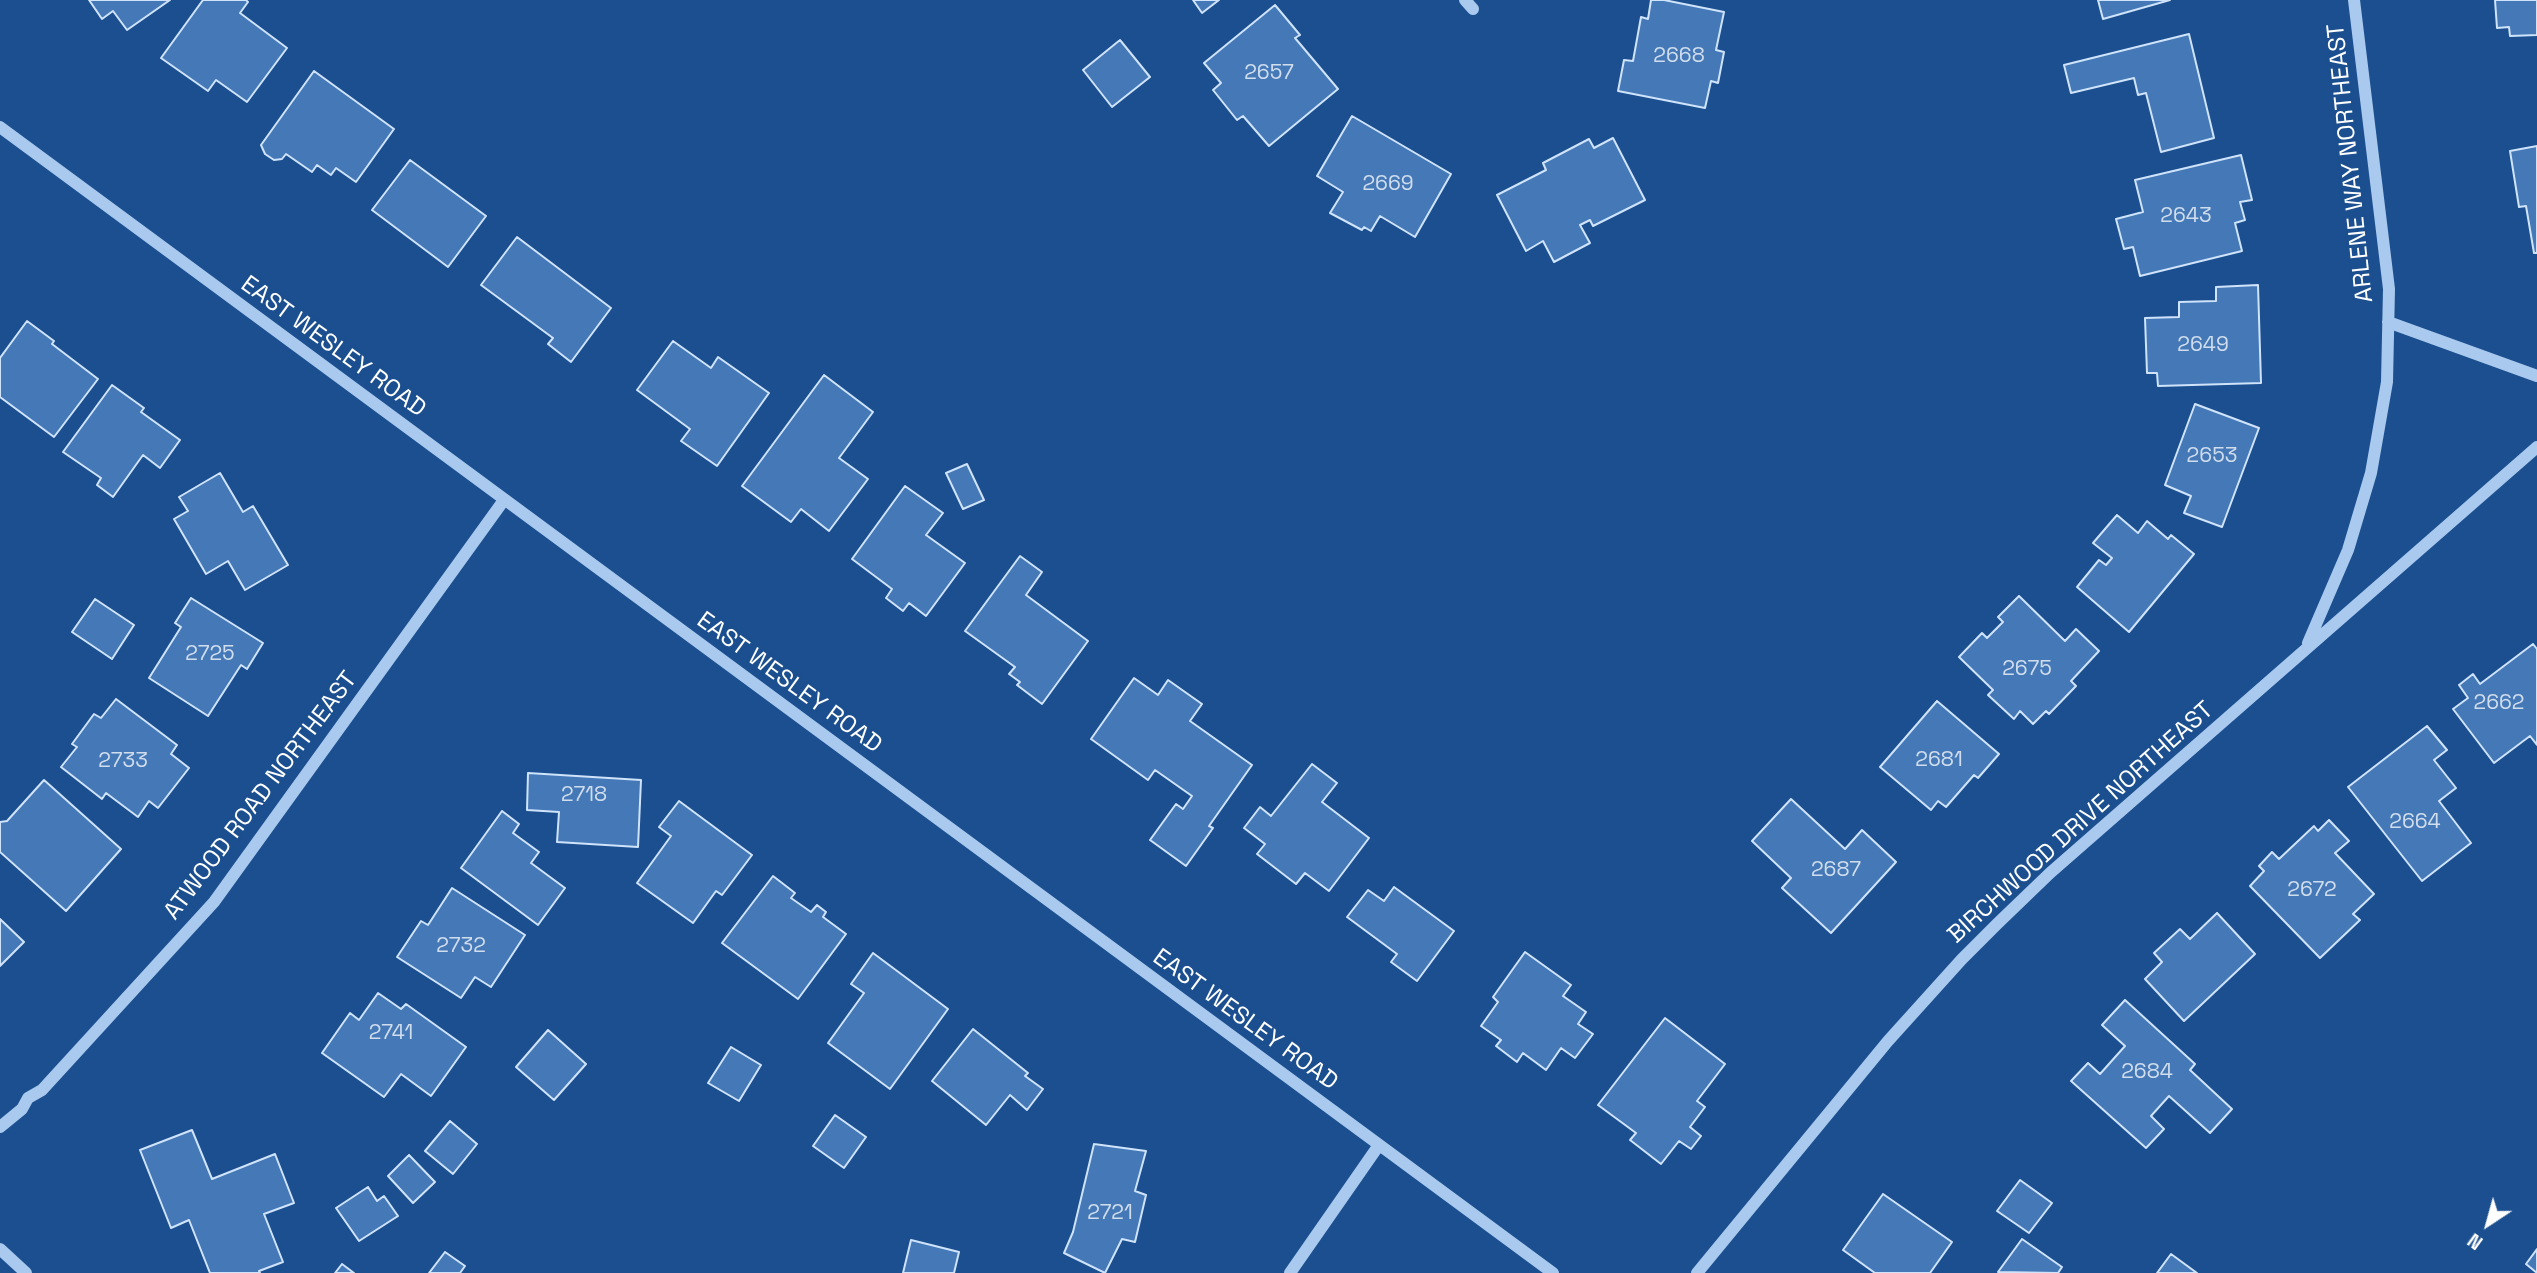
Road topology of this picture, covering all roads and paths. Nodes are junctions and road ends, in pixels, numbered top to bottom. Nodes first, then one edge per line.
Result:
1 (2354, 0) edge
2 (0, 127) edge
3 (2388, 322) junction
4 (2537, 376) edge
5 (2537, 447) edge
6 (504, 499) junction
7 (2306, 648) junction
8 (0, 1126) edge
9 (1379, 1145) junction
10 (0, 1249) edge
11 (26, 1273) edge
12 (1290, 1273) edge
13 (1553, 1273) edge
14 (1697, 1273) edge

1 - 3 street, ARLENE WAY NORTHEAST
2 - 6 street, EAST WESLEY ROAD
3 - 4 street, ARLENE WAY NORTHEAST
3 - 7 street, ARLENE WAY NORTHEAST
5 - 7 street, BIRCHWOOD DRIVE NORTHEAST
6 - 8 street, ATWOOD ROAD NORTHEAST
6 - 9 street, EAST WESLEY ROAD
7 - 14 street, BIRCHWOOD DRIVE NORTHEAST
9 - 12 street
9 - 13 street, EAST WESLEY ROAD
10 - 11 street

